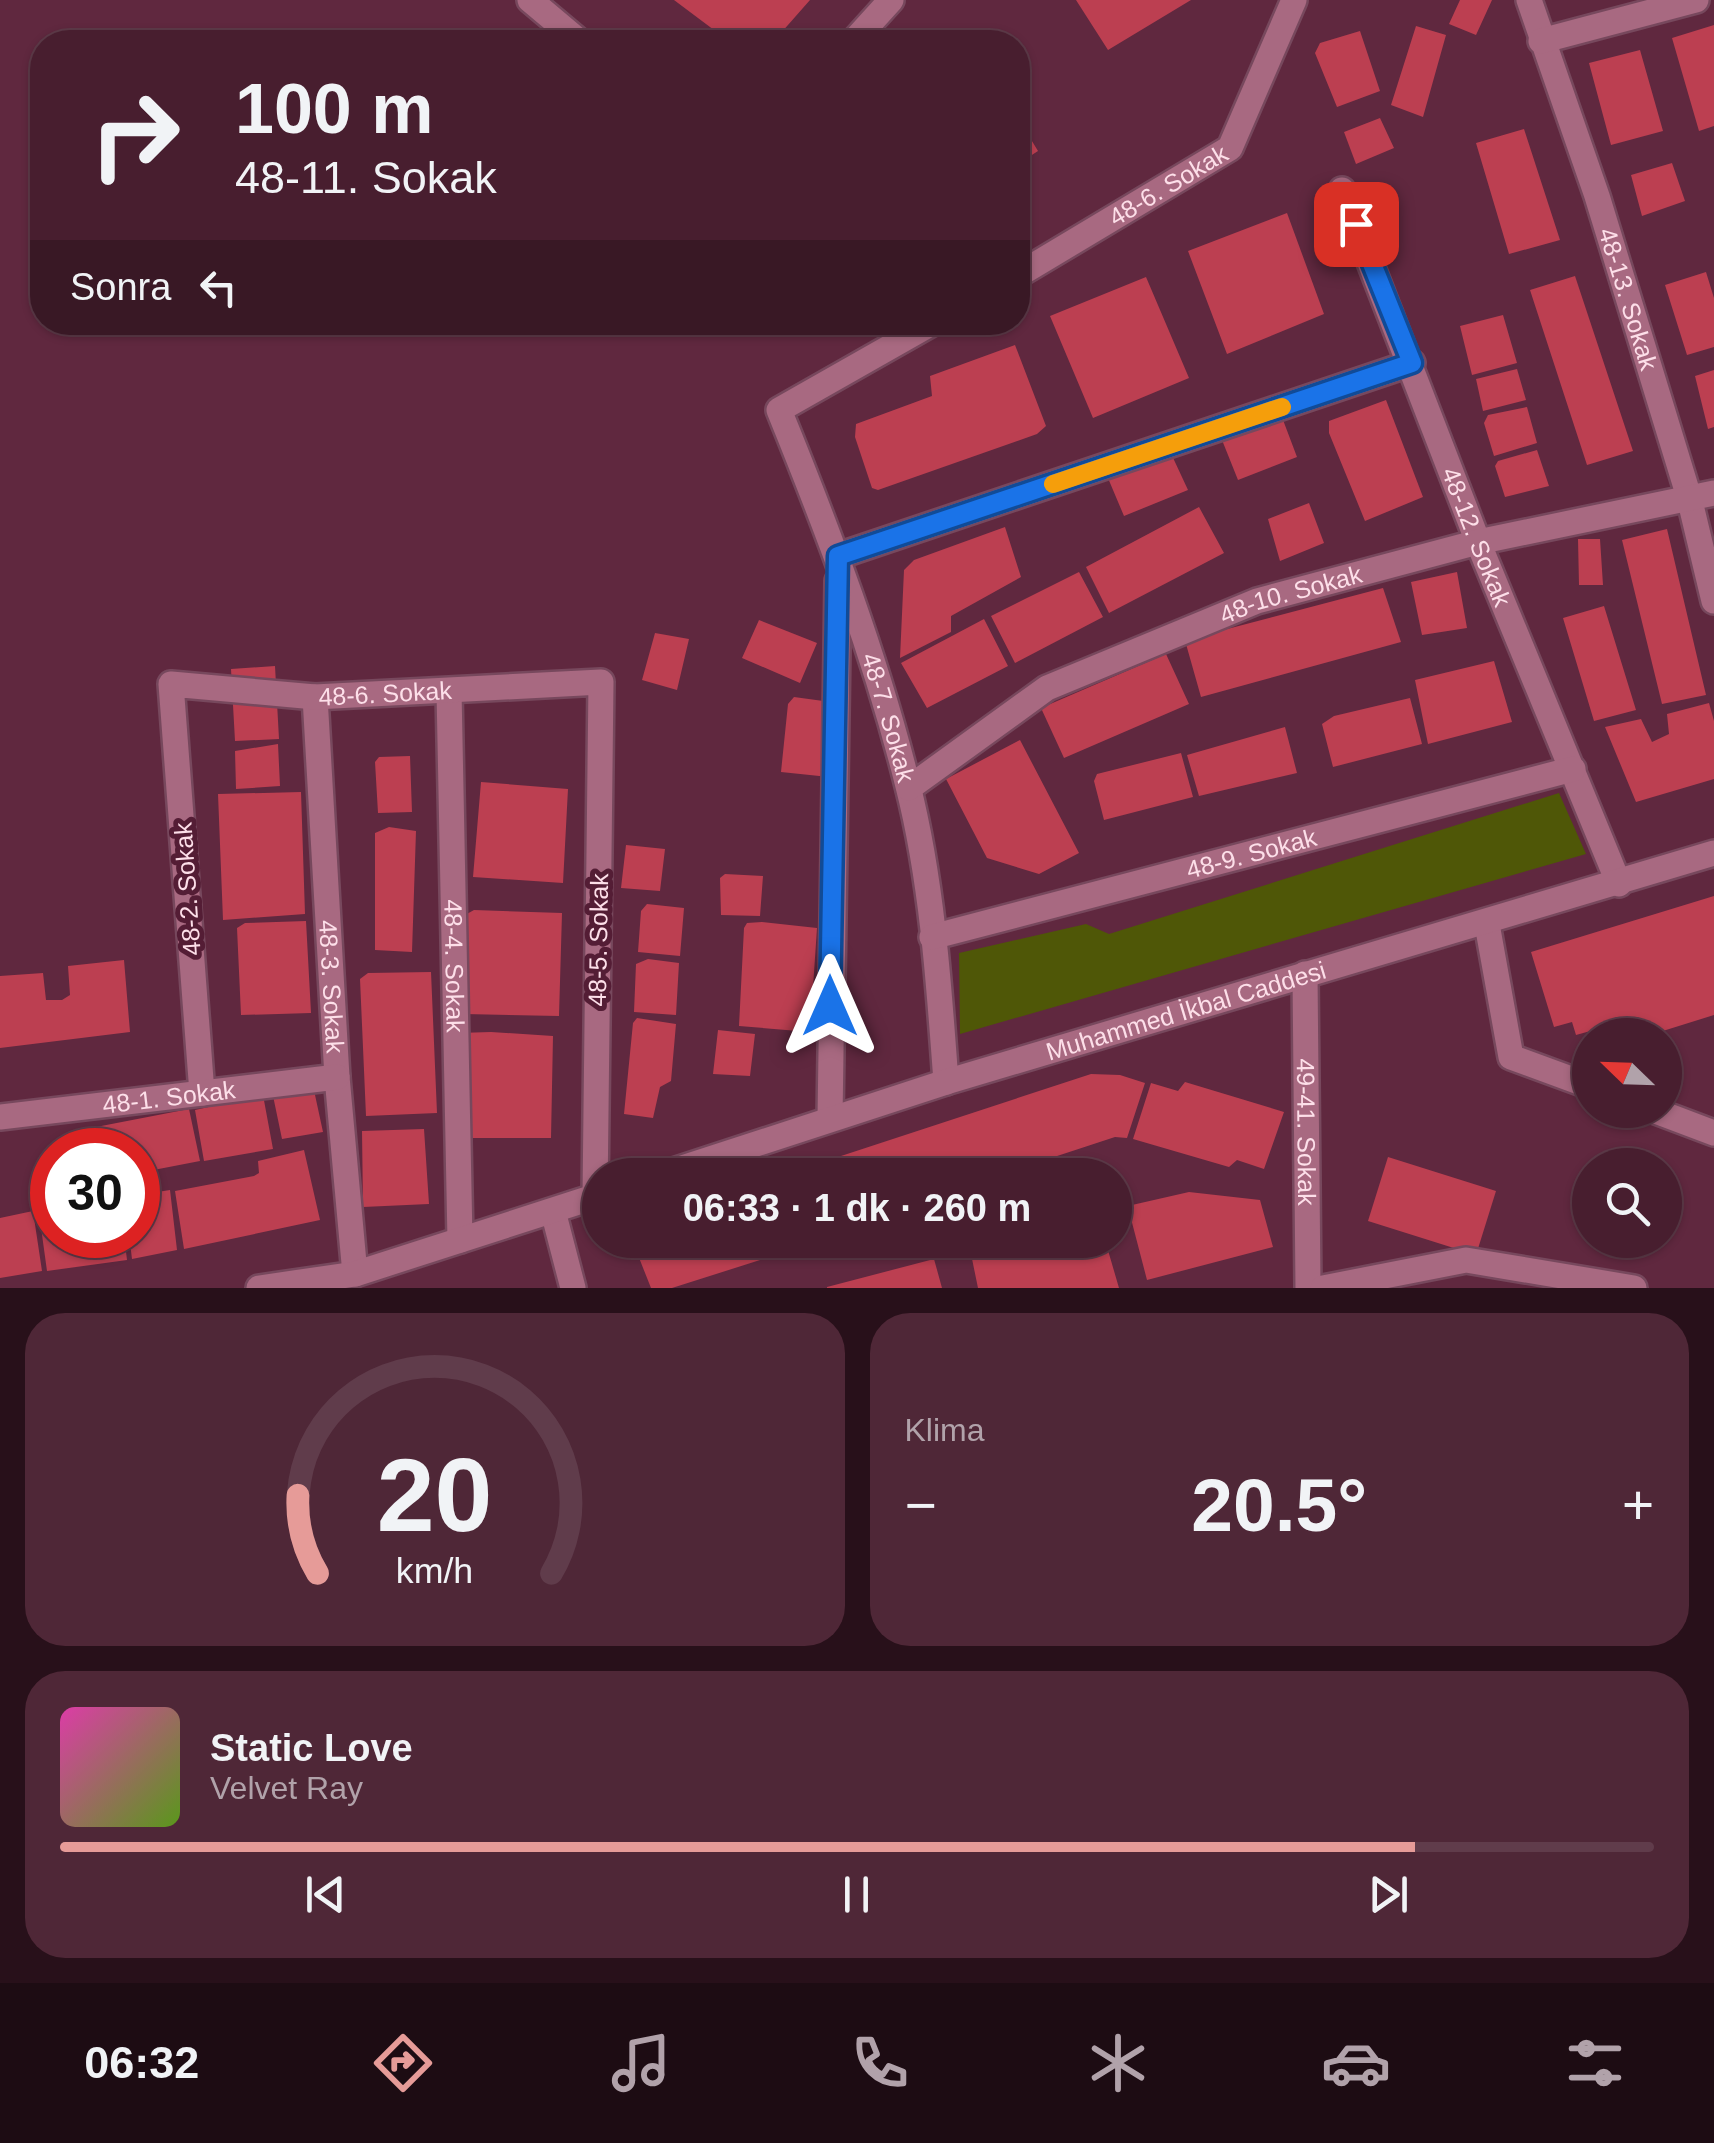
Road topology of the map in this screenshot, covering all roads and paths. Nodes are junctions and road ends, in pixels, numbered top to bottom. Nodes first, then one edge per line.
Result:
1 (530, 0) edge
2 (891, 0) edge
3 (1294, 0) edge
4 (1529, 0) edge
5 (1696, 0) edge
6 (566, 30) edge
7 (864, 30) edge
8 (1541, 41) junction
9 (1342, 190) dead end
10 (1030, 268) edge
11 (904, 335) edge
12 (1412, 363) junction
13 (1701, 495) edge
14 (1478, 542) junction
15 (838, 556) junction
16 (1714, 601) edge
17 (601, 682) joint
18 (172, 684) joint
19 (449, 691) junction
20 (315, 697) junction
21 (1572, 769) junction
22 (909, 788) junction
23 (1714, 853) edge
24 (1619, 884) junction
25 (1486, 924) junction
26 (932, 937) junction
27 (1305, 974) junction
28 (338, 1077) junction
29 (1572, 1079) edge
30 (946, 1082) junction
31 (202, 1093) junction
32 (0, 1117) edge
33 (830, 1118) junction
34 (1682, 1121) edge
35 (1714, 1133) edge
36 (598, 1158) edge
37 (711, 1158) edge
38 (582, 1201) edge
39 (553, 1211) junction
40 (460, 1240) junction
41 (355, 1274) junction
42 (1625, 1287) edge
43 (259, 1288) edge
44 (573, 1288) edge
45 (1308, 1288) edge
46 (1323, 1288) edge

1 - 6 street
2 - 7 street
3 - 10 street, 48-6. Sokak
4 - 8 street, 48-13. Sokak
5 - 8 street
8 - 13 street, 48-13. Sokak
9 - 12 street, 48-12. Sokak
11 - 15 street
12 - 14 street, 48-12. Sokak
12 - 15 street
13 - 14 street, 48-10. Sokak
13 - 16 street, 48-13. Sokak
14 - 21 street, 48-12. Sokak
14 - 22 street, 48-10. Sokak
15 - 22 street, 48-7. Sokak
15 - 33 street, 48-7. Sokak
17 - 19 street, 48-6. Sokak
17 - 36 street, 48-5. Sokak
18 - 20 street, 48-6. Sokak
18 - 31 street, 48-2. Sokak
19 - 20 street, 48-6. Sokak
19 - 40 street, 48-4. Sokak
20 - 28 street, 48-3. Sokak
21 - 24 street, 48-12. Sokak
21 - 26 street, 48-9. Sokak
22 - 26 street, 48-7. Sokak
23 - 24 street, Muhammed İkbal Caddesi
24 - 25 street, Muhammed İkbal Caddesi
25 - 27 street, Muhammed İkbal Caddesi
25 - 29 street
26 - 30 street, 48-7. Sokak
27 - 30 street, Muhammed İkbal Caddesi
27 - 45 street, 49-41. Sokak
28 - 31 street, 48-1. Sokak
28 - 41 street, 48-3. Sokak
30 - 33 street, Muhammed İkbal Caddesi
31 - 32 street, 48-1. Sokak
33 - 37 street, Muhammed İkbal Caddesi
34 - 35 street
38 - 39 street
39 - 40 street
39 - 44 street
40 - 41 street
41 - 43 street
42 - 46 street

